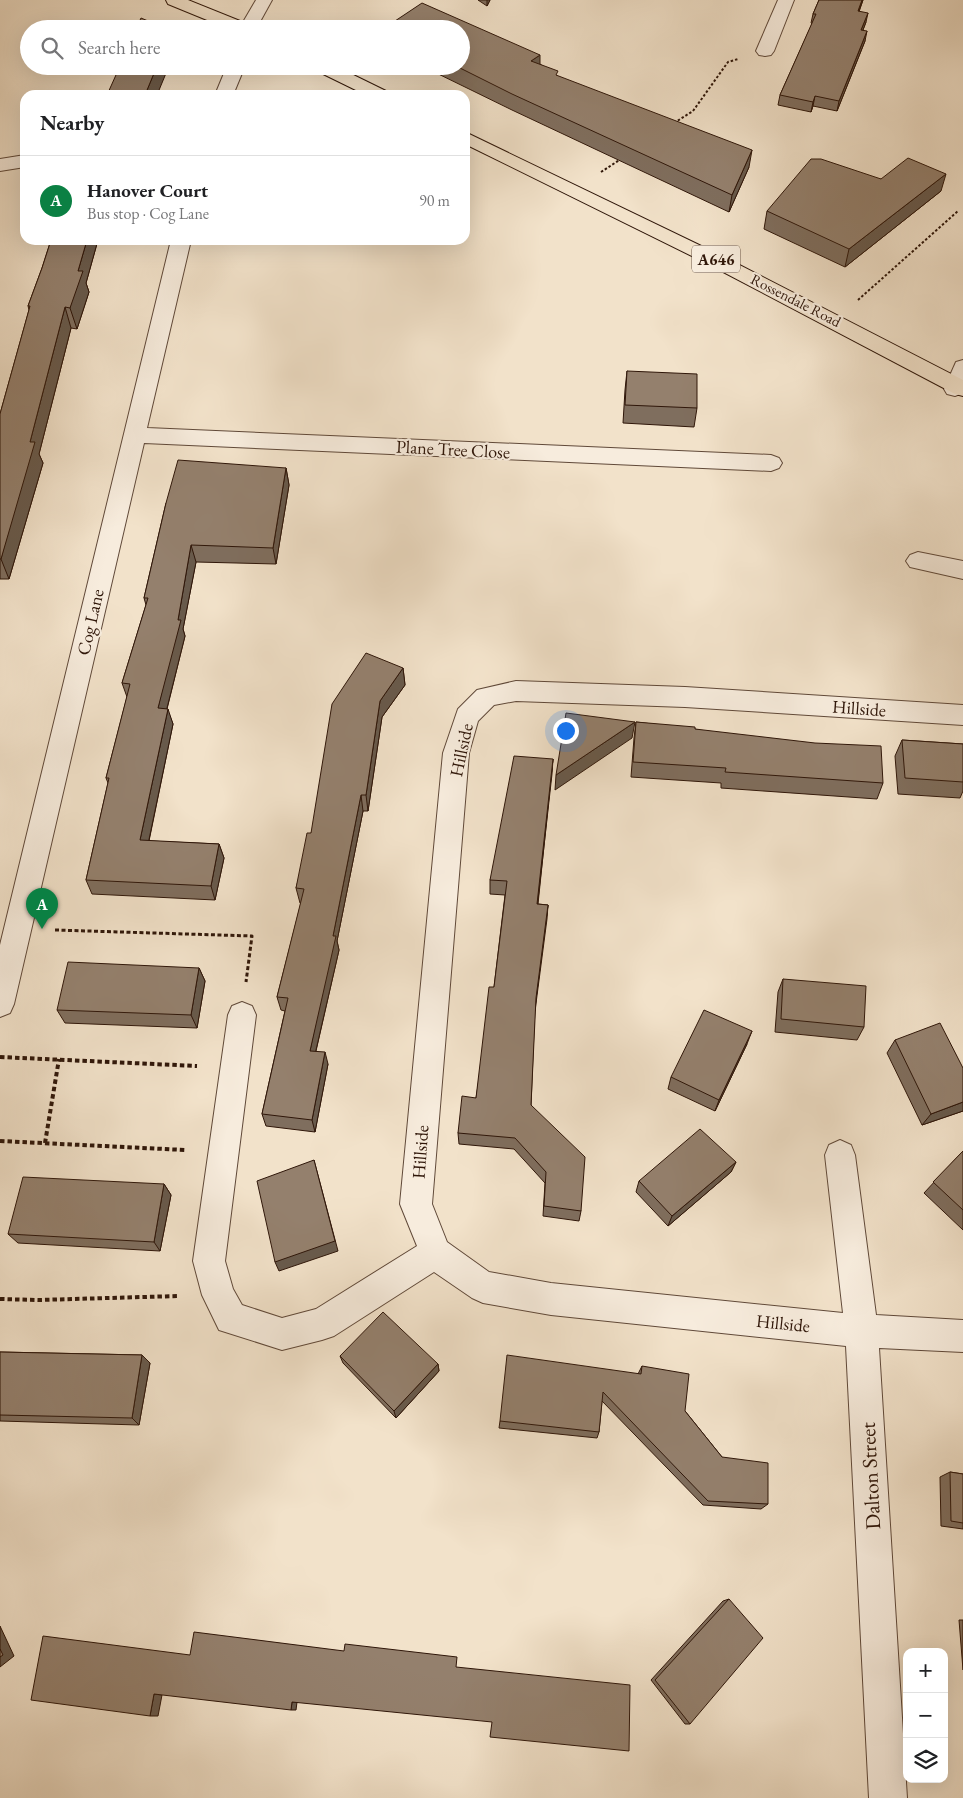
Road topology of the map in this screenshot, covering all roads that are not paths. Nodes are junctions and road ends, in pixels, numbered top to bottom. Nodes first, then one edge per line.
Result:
1 (174, 0) edge
2 (264, 0) edge
3 (782, 1) edge
4 (223, 20) edge
5 (251, 20) edge
6 (765, 51) road end
7 (232, 75) edge
8 (339, 75) edge
9 (226, 90) edge
10 (370, 90) edge
11 (470, 139) edge
12 (20, 162) edge
13 (0, 165) edge
14 (180, 245) edge
15 (959, 383) edge
16 (135, 435) junction
17 (771, 464) dead end
18 (918, 560) dead end
19 (963, 570) edge
20 (963, 715) edge
21 (0, 1002) edge
22 (242, 1015) road end
23 (840, 1155) dead end
24 (435, 1253) junction
25 (862, 1331) junction
26 (963, 1336) edge
27 (888, 1798) edge

1 - 4 highway
2 - 5 street
3 - 6 street
7 - 9 street
8 - 10 highway
11 - 15 highway, Rossendale Road / A646
12 - 13 street
14 - 16 street, Cog Lane
16 - 17 street, Plane Tree Close
16 - 21 street, Cog Lane
18 - 19 street
20 - 24 street, Hillside
22 - 24 street
23 - 25 street, Dalton Street
24 - 25 street, Hillside
25 - 26 street, Hillside
25 - 27 street, Dalton Street

